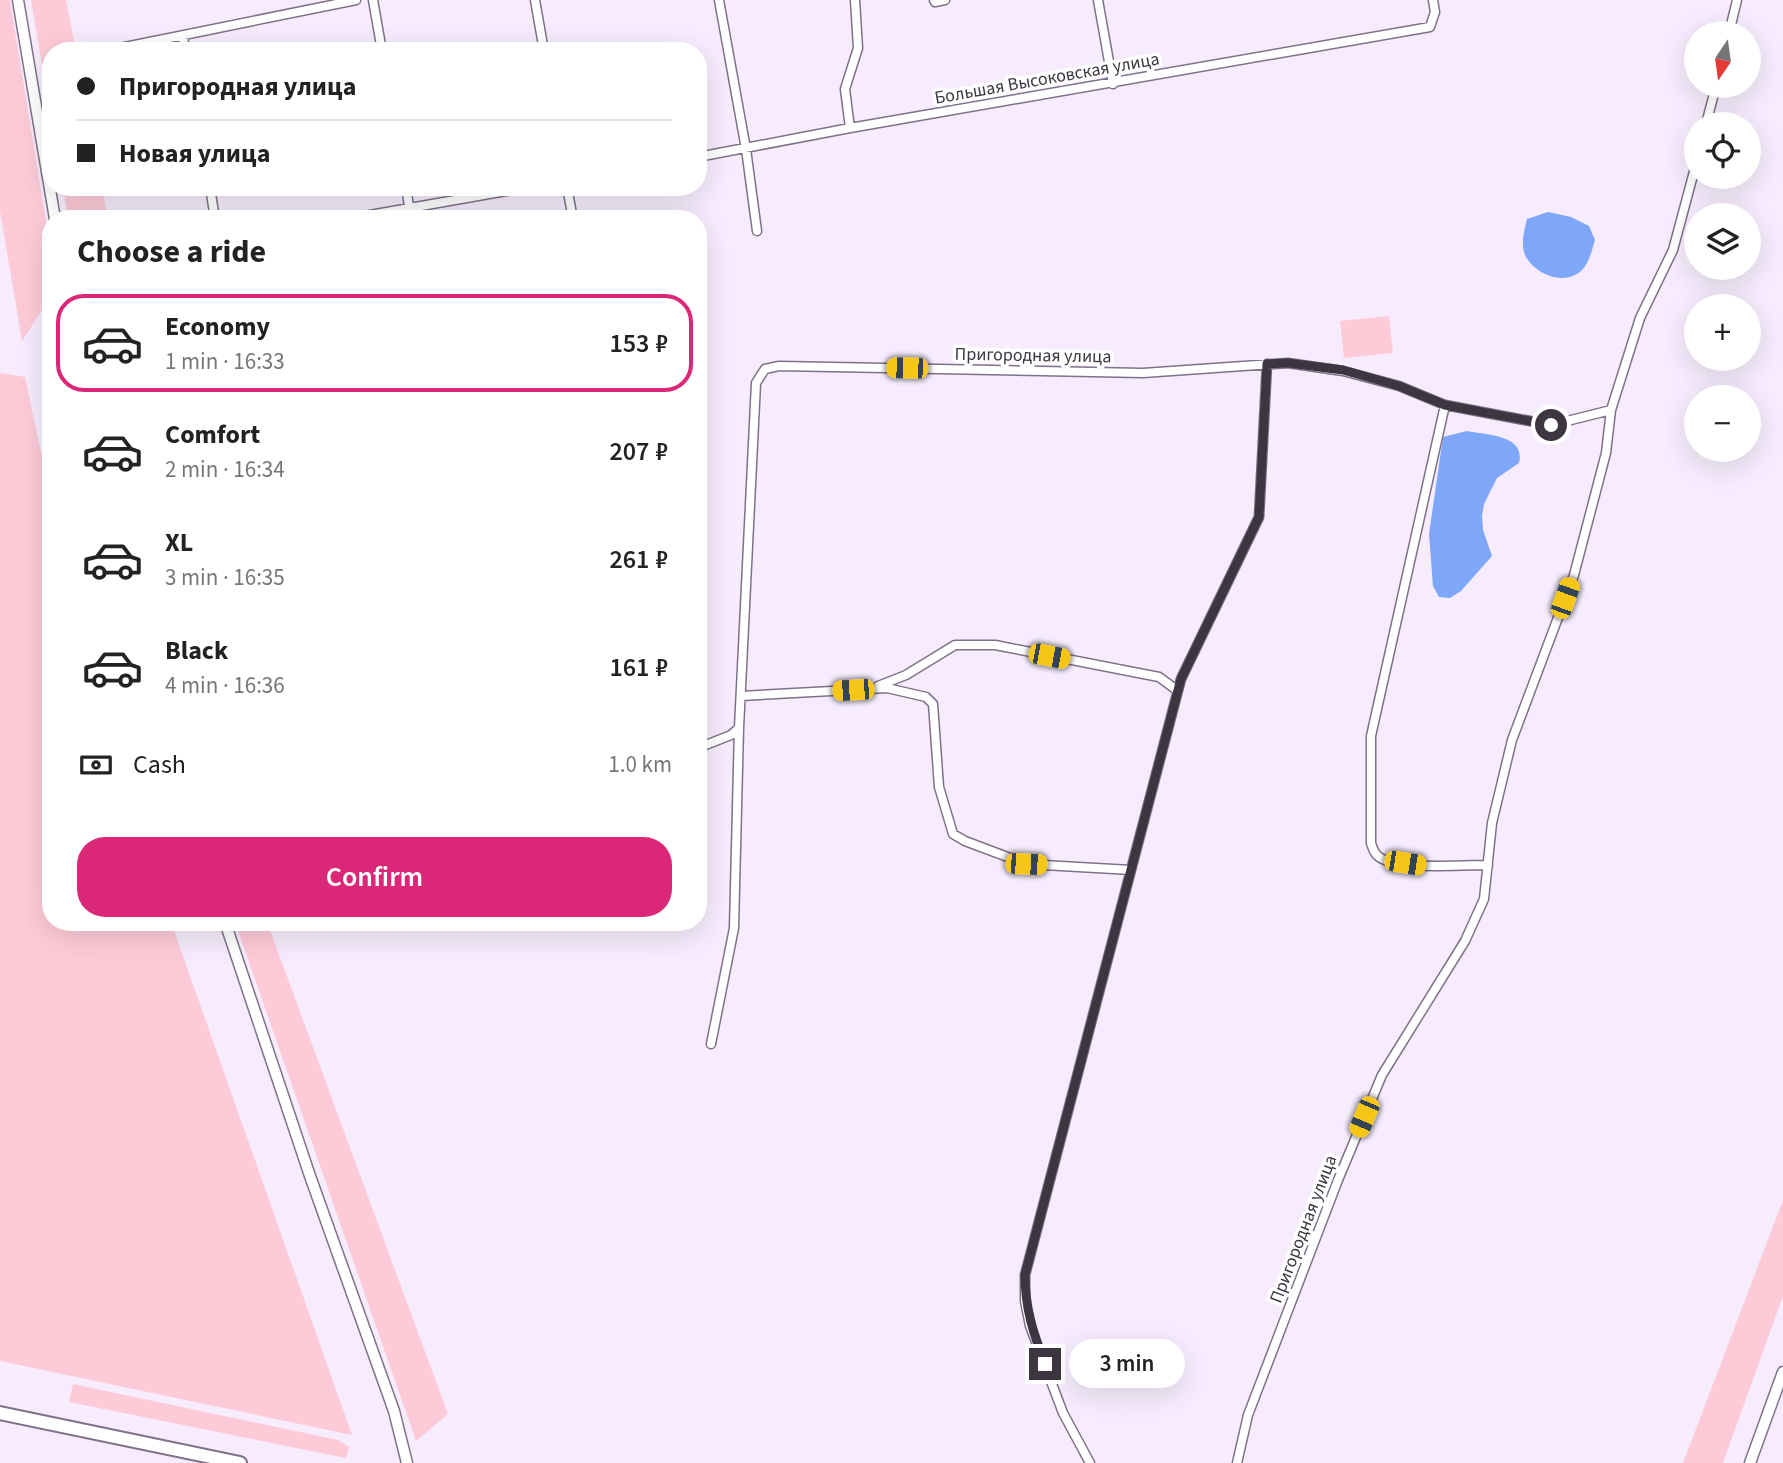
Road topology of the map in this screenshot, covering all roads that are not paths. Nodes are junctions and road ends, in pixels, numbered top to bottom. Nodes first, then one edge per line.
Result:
1 (18, 0) edge
2 (356, 0) edge
3 (373, 0) edge
4 (535, 0) edge
5 (719, 0) edge
6 (856, 0) edge
7 (934, 0) edge
8 (945, 0) edge
9 (1098, 0) edge
10 (1433, 0) edge
11 (1737, 0) edge
12 (1732, 21) edge
13 (183, 36) junction
14 (152, 42) edge
15 (184, 42) edge
16 (380, 42) edge
17 (542, 42) edge
18 (1113, 84) junction
19 (850, 128) junction
20 (42, 142) edge
21 (746, 149) junction
22 (707, 156) edge
23 (1689, 189) edge
24 (407, 196) edge
25 (478, 196) edge
26 (409, 208) junction
27 (398, 210) edge
28 (757, 230) dead end
29 (1267, 364) junction
30 (1445, 405) junction
31 (1611, 410) junction
32 (872, 689) junction
33 (1178, 691) junction
34 (741, 696) junction
35 (739, 728) junction
36 (707, 745) edge
37 (1488, 865) junction
38 (1131, 870) junction
39 (228, 931) edge
40 (711, 1044) dead end
41 (1783, 1372) edge
42 (0, 1413) edge
43 (240, 1463) edge
44 (407, 1463) edge
45 (1090, 1463) edge
46 (1237, 1463) edge
47 (1750, 1463) edge

1 - 20 street
2 - 13 street
3 - 16 street
4 - 17 street
5 - 21 street
6 - 19 street
7 - 8 street
9 - 18 street
10 - 18 street, Большая Высоковская улица
11 - 12 street
13 - 14 street
13 - 15 street
18 - 19 street, Большая Высоковская улица
19 - 21 street, Большая Высоковская улица
21 - 22 street, Большая Высоковская улица
21 - 28 street
23 - 31 street, Пригородная улица
24 - 26 street
25 - 26 street
26 - 27 street
29 - 30 street, Пригородная улица
29 - 33 street
29 - 34 street, Пригородная улица
30 - 31 street, Пригородная улица
30 - 37 street
31 - 37 street, Пригородная улица
32 - 33 street
32 - 34 street
32 - 38 street
33 - 38 street
34 - 35 street, Пригородная улица
35 - 36 street
35 - 40 street, Пригородная улица
37 - 46 street, Пригородная улица
38 - 45 street
39 - 44 street
41 - 47 street
42 - 43 main road

